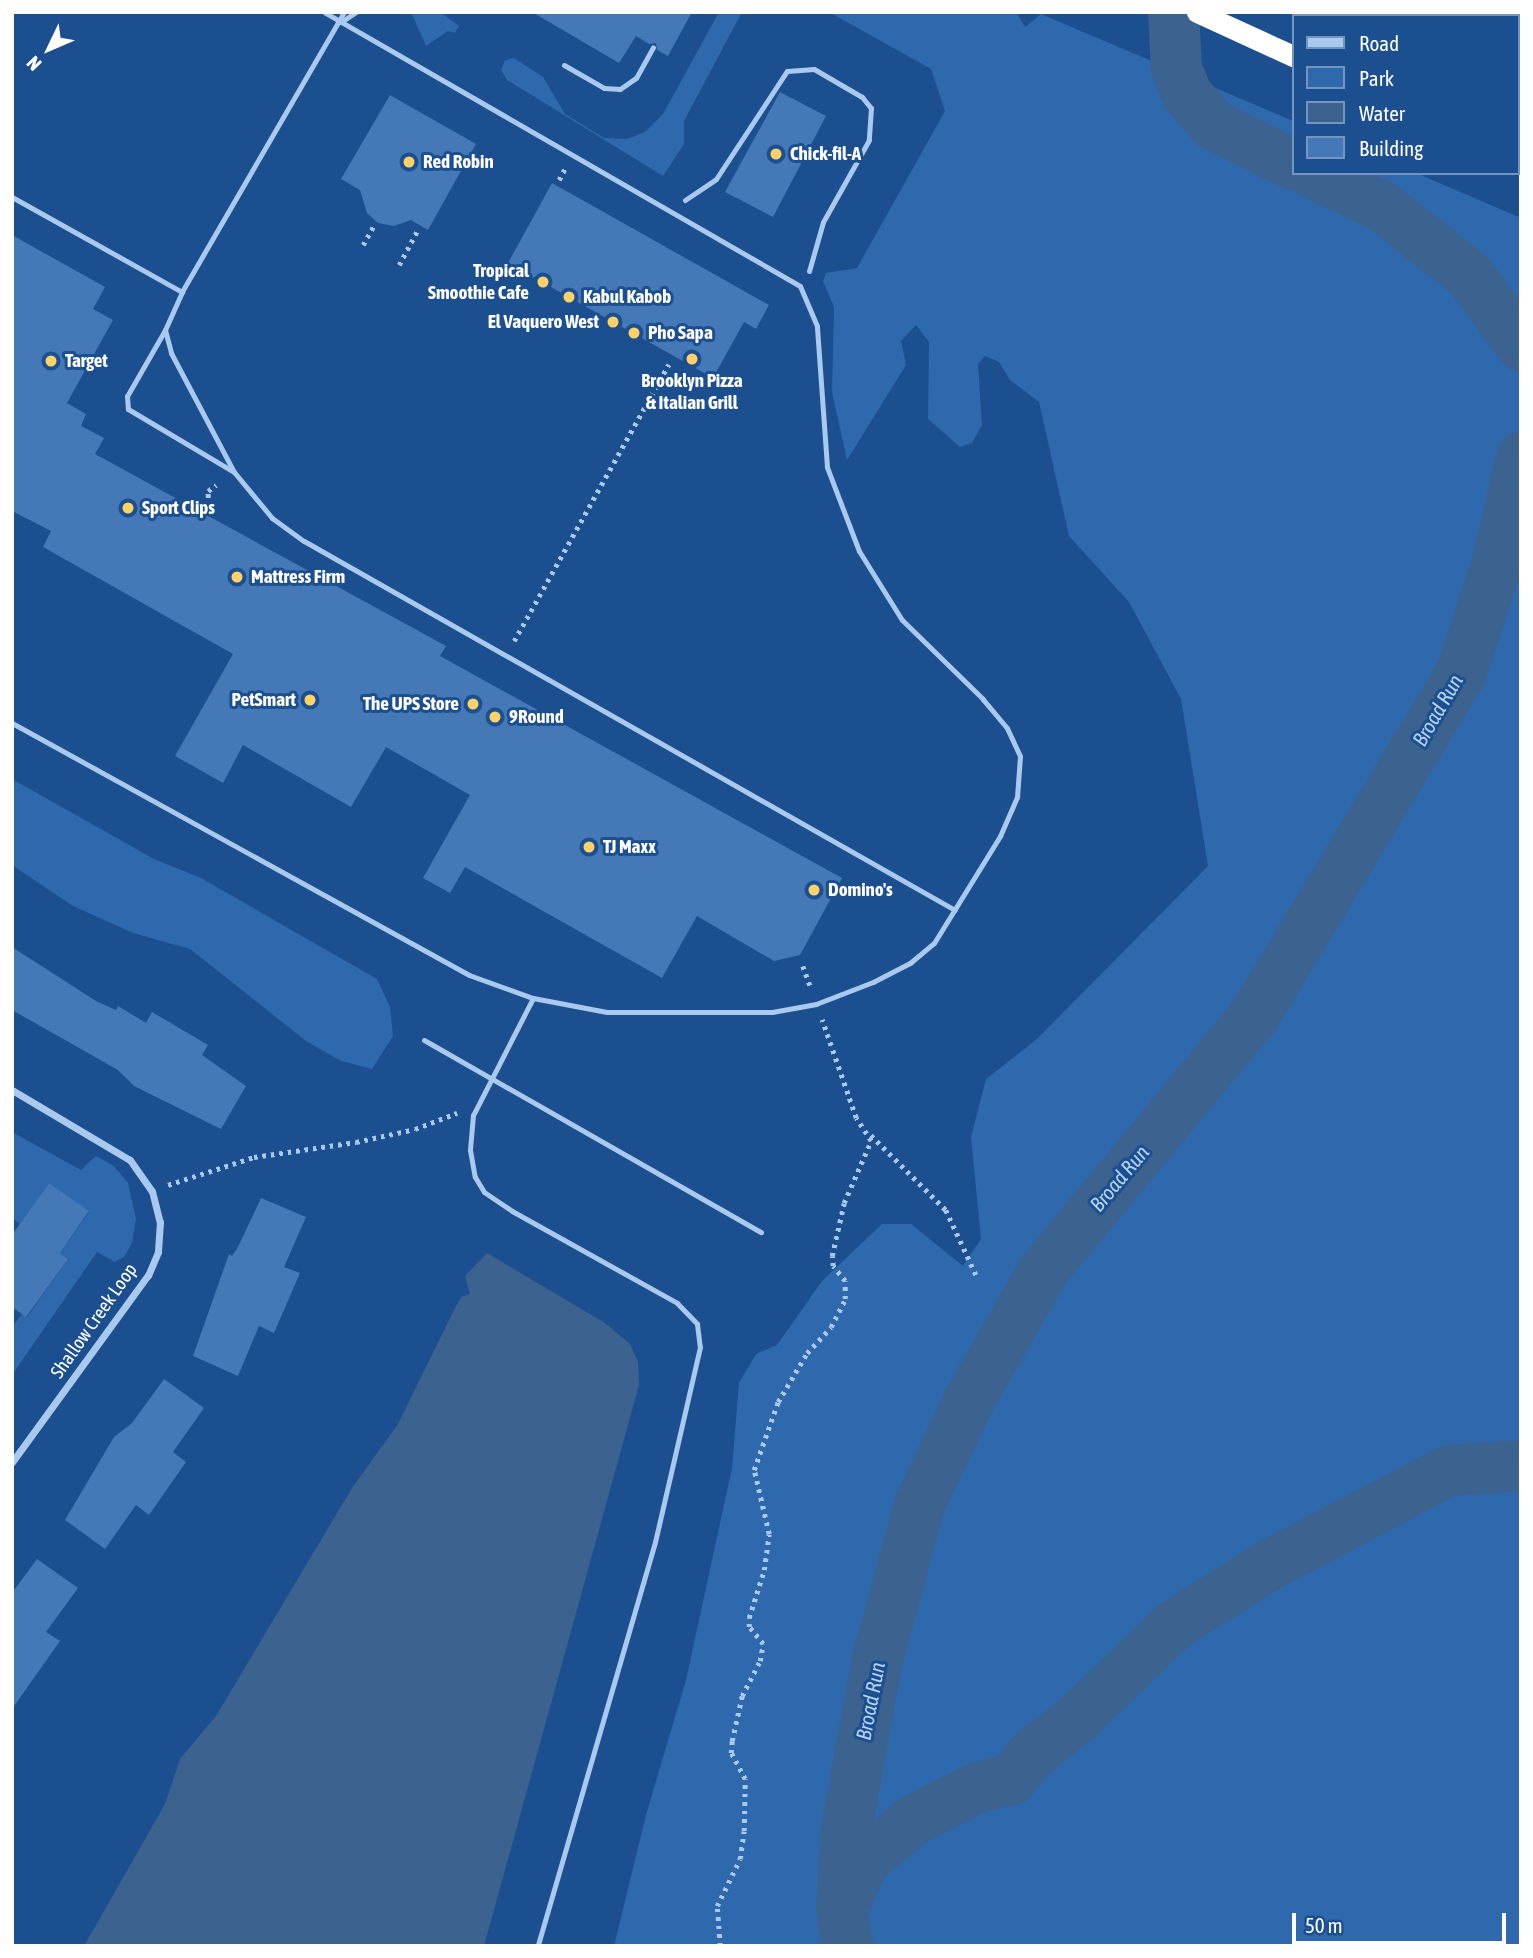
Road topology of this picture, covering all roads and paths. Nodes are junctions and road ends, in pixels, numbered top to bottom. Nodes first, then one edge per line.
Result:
1 (324, 12) edge
2 (344, 12) edge
3 (356, 12) edge
4 (1197, 12) edge
5 (341, 22) junction
6 (653, 47) dead end
7 (1292, 56) edge
8 (564, 65) dead end
9 (12, 197) edge
10 (685, 200) dead end
11 (373, 227) dead end
12 (418, 230) dead end
13 (363, 245) dead end
14 (399, 265) dead end
15 (809, 271) dead end
16 (182, 292) junction
17 (165, 330) junction
18 (668, 364) dead end
19 (234, 472) junction
20 (216, 485) dead end
21 (208, 506) dead end
22 (506, 656) junction
23 (12, 723) edge
24 (955, 910) junction
25 (533, 998) junction
26 (825, 1028) dead end
27 (424, 1040) dead end
28 (491, 1078) junction
29 (12, 1090) edge
30 (477, 1104) junction
31 (871, 1135) junction
32 (152, 1191) junction
33 (761, 1232) dead end
34 (978, 1279) dead end
35 (12, 1462) edge
36 (538, 1946) edge
37 (720, 1946) edge

1 - 5 lane
2 - 5 lane
3 - 5 lane
4 - 7 highway
5 - 16 lane
5 - 24 lane
6 - 8 lane
9 - 16 lane
10 - 15 lane
11 - 13 path
12 - 14 path
16 - 17 lane
17 - 19 lane
17 - 19 lane
18 - 22 path
19 - 22 lane
20 - 21 path
22 - 24 lane
23 - 25 lane
24 - 25 lane
25 - 28 lane
26 - 31 path
27 - 28 lane
28 - 30 lane
28 - 33 lane
29 - 32 street, Shallow Creek Loop
30 - 32 path
30 - 36 lane
31 - 34 path
31 - 37 path
32 - 35 street, Shallow Creek Loop

